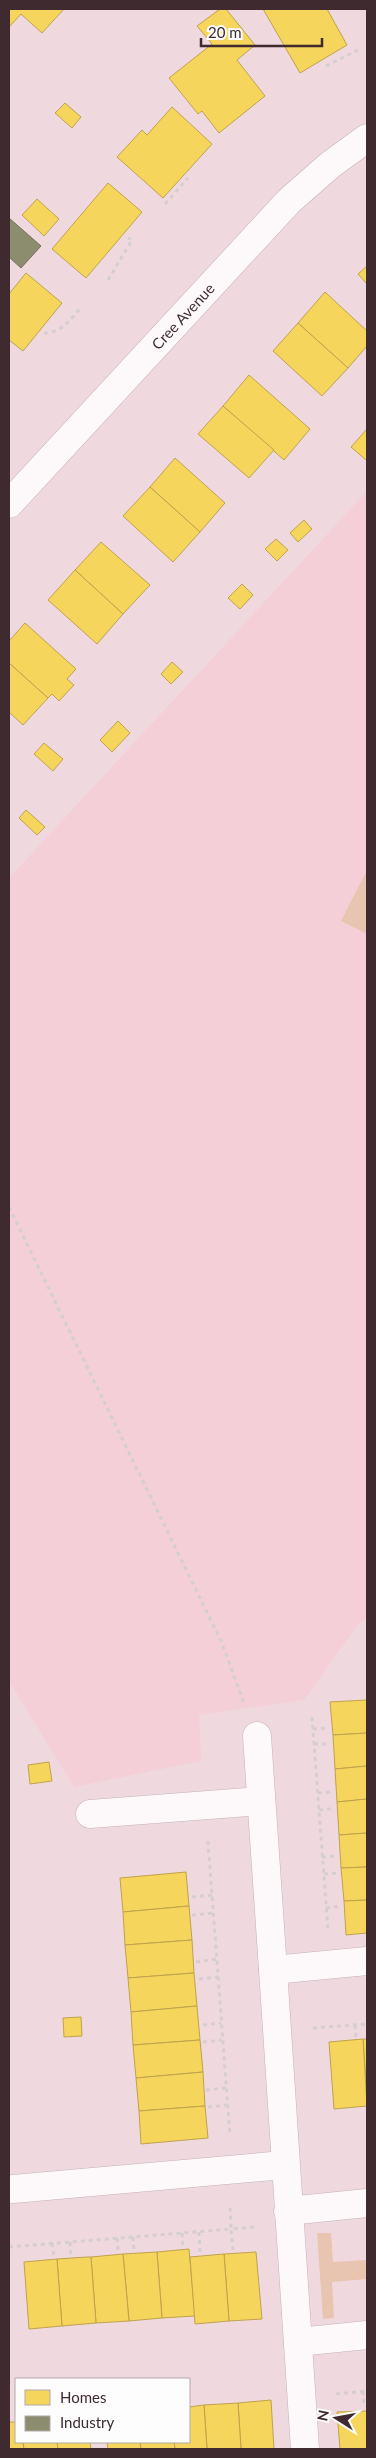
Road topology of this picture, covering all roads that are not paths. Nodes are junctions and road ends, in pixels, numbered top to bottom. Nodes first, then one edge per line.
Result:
1 (367, 138) edge
2 (9, 504) edge
3 (257, 1736) road end
4 (261, 1801) junction
5 (90, 1814) dead end
6 (367, 1961) edge
7 (273, 1970) junction
8 (284, 2165) junction
9 (13, 2189) dead end
10 (367, 2203) edge
11 (288, 2211) junction
12 (367, 2335) edge
13 (298, 2342) junction
14 (305, 2449) edge

1 - 2 street, Cree Avenue
3 - 4 street
4 - 5 street
4 - 7 street
6 - 7 street
7 - 8 street
8 - 9 street
8 - 11 street
10 - 11 street
11 - 13 street
12 - 13 street
13 - 14 street

